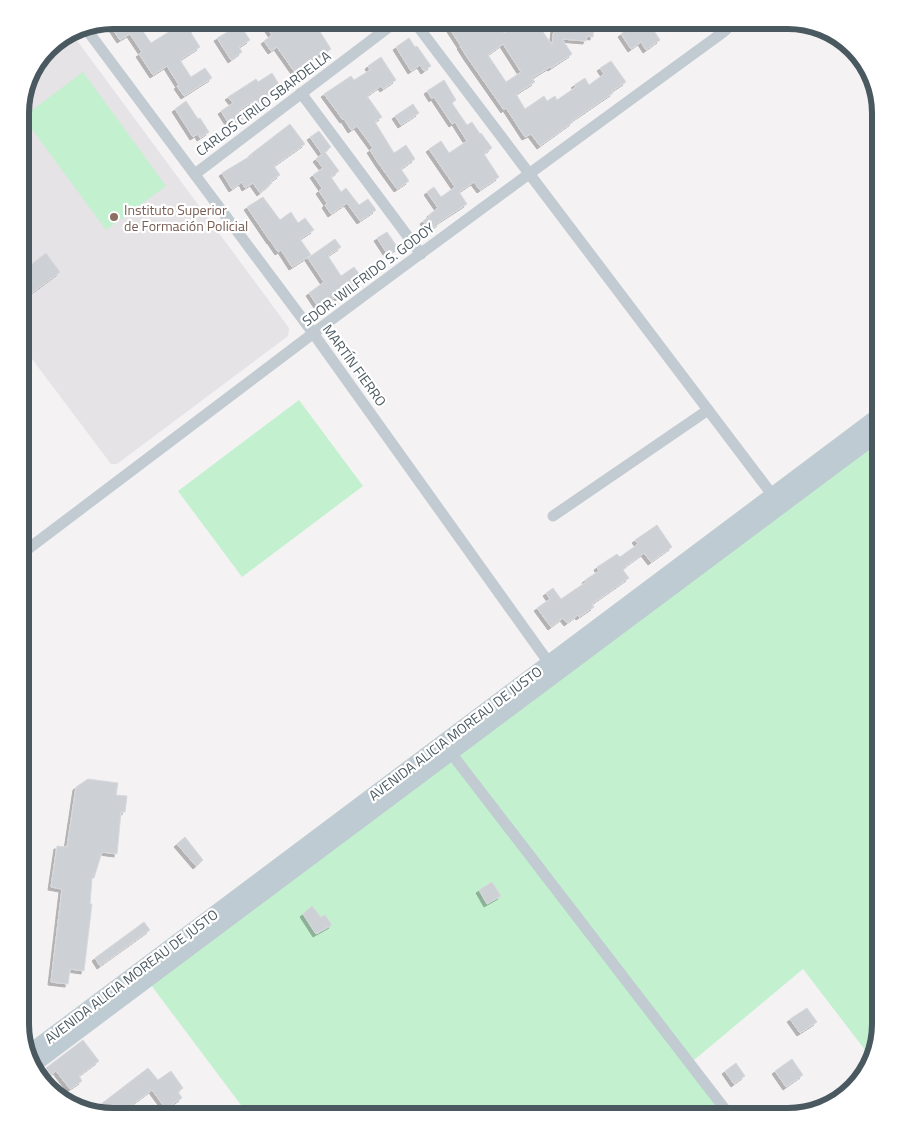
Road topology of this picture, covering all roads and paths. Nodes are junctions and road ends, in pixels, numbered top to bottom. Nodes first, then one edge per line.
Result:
1 (386, 29) edge
2 (419, 29) edge
3 (726, 29) edge
4 (89, 33) edge
5 (301, 93) junction
6 (528, 173) junction
7 (195, 174) junction
8 (420, 254) junction
9 (313, 333) junction
10 (708, 410) junction
11 (872, 421) edge
12 (872, 437) edge
13 (777, 500) junction
14 (553, 516) dead end
15 (29, 548) edge
16 (554, 668) junction
17 (451, 753) junction
18 (33, 1050) edge
19 (37, 1062) edge
20 (724, 1108) edge

1 - 5 street, CARLOS CIRILO SBARDELLA
2 - 6 street
3 - 6 street, SDOR. WILFRIDO S. GODOY
4 - 7 street, MARTÍN FIERRO
5 - 7 street, CARLOS CIRILO SBARDELLA
5 - 8 street
6 - 8 street, SDOR. WILFRIDO S. GODOY
6 - 10 street
7 - 9 street, MARTÍN FIERRO
8 - 9 street, SDOR. WILFRIDO S. GODOY
9 - 15 street, SDOR. WILFRIDO S. GODOY
9 - 16 street, MARTÍN FIERRO
10 - 13 street
10 - 14 street
11 - 13 main road, AVENIDA ALICIA MOREAU DE JUSTO
12 - 13 main road, AVENIDA ALICIA MOREAU DE JUSTO
13 - 16 main road, AVENIDA ALICIA MOREAU DE JUSTO
16 - 17 main road, AVENIDA ALICIA MOREAU DE JUSTO
16 - 18 main road, AVENIDA ALICIA MOREAU DE JUSTO
17 - 19 main road, AVENIDA ALICIA MOREAU DE JUSTO
17 - 20 street

